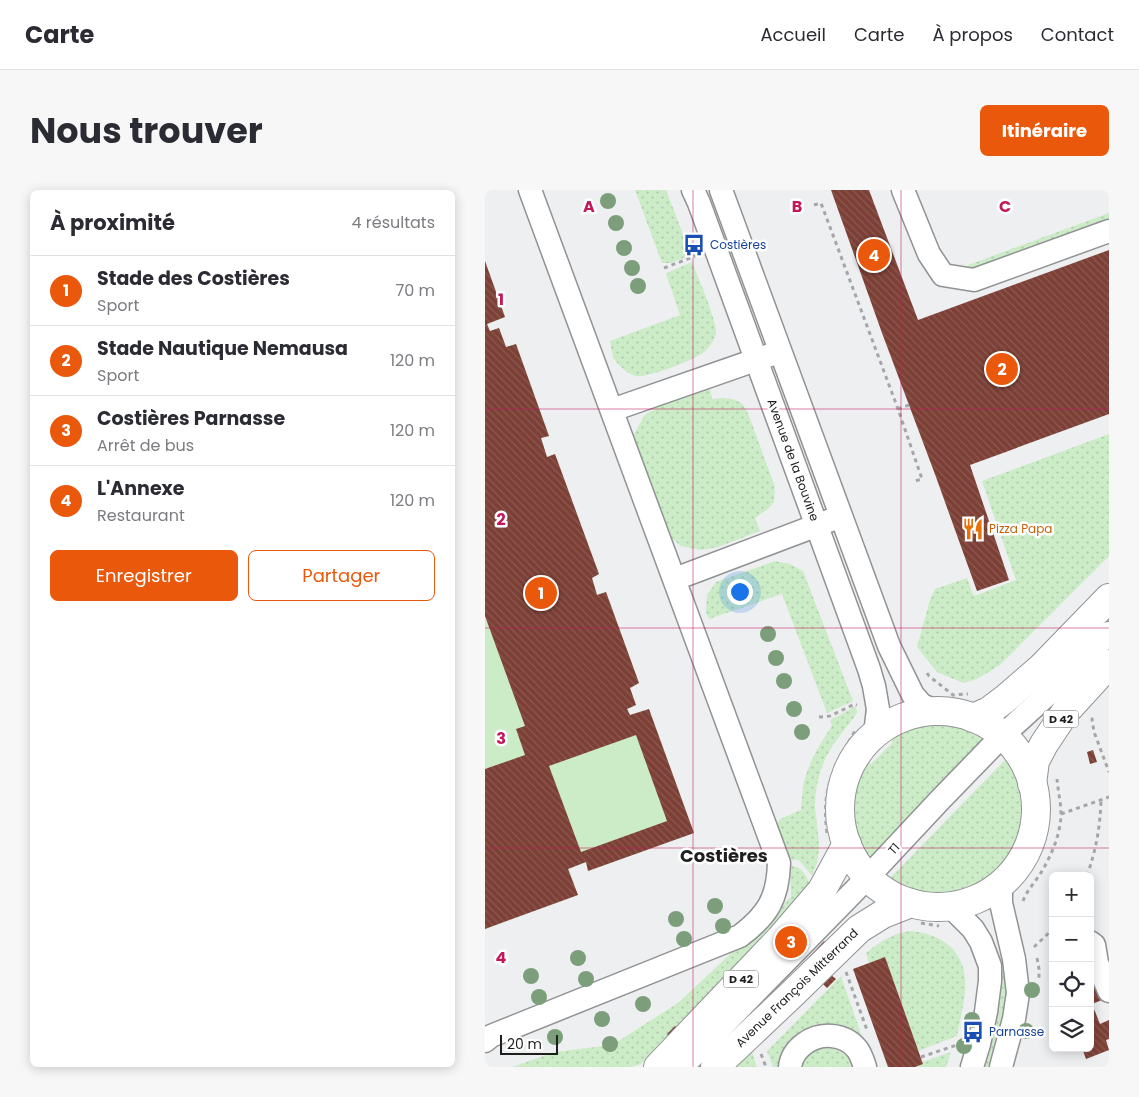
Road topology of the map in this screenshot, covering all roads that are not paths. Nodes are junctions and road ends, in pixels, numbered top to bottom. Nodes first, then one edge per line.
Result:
1 (530, 190) edge
2 (693, 190) edge
3 (721, 190) edge
4 (903, 190) edge
5 (1109, 231) edge
6 (781, 351) junction
7 (756, 360) junction
8 (612, 410) junction
9 (842, 516) junction
10 (817, 525) junction
11 (675, 579) junction
12 (1109, 598) edge
13 (1109, 633) edge
14 (1109, 646) edge
15 (1109, 664) edge
16 (972, 705) junction
17 (936, 711) junction
18 (866, 730) junction
19 (1005, 739) junction
20 (1045, 781) junction
21 (837, 840) junction
22 (870, 881) junction
23 (1001, 884) junction
24 (912, 912) junction
25 (947, 916) junction
26 (1094, 964) edge
27 (1109, 991) edge
28 (485, 1041) edge
29 (658, 1067) edge
30 (682, 1067) edge
31 (695, 1067) edge
32 (715, 1067) edge
33 (790, 1067) edge
34 (865, 1067) edge
35 (971, 1067) edge
36 (1001, 1067) edge

1 - 8 street
2 - 7 street, Avenue de la Bouvine
3 - 6 street
4 - 5 street
6 - 7 street
6 - 9 street
7 - 8 street
7 - 10 street, Avenue de la Bouvine
8 - 11 street
9 - 10 street
9 - 17 street
10 - 11 street
10 - 18 street, Avenue de la Bouvine
11 - 28 street
12 - 16 main road
13 - 19 street, T1 / T1
14 - 19 street, T1 / T1
15 - 20 main road, D 42
16 - 17 main road
16 - 19 main road
17 - 18 main road
18 - 21 main road
19 - 20 main road
19 - 22 street, T1 / T1
20 - 23 main road
21 - 22 main road
21 - 29 main road, D 42
22 - 24 main road
22 - 30 street, T1 / T1
22 - 31 street, T1 / T1
23 - 25 main road
23 - 36 street
24 - 25 main road
24 - 32 main road, Avenue François Mitterrand
25 - 35 street
26 - 27 street
33 - 34 street

